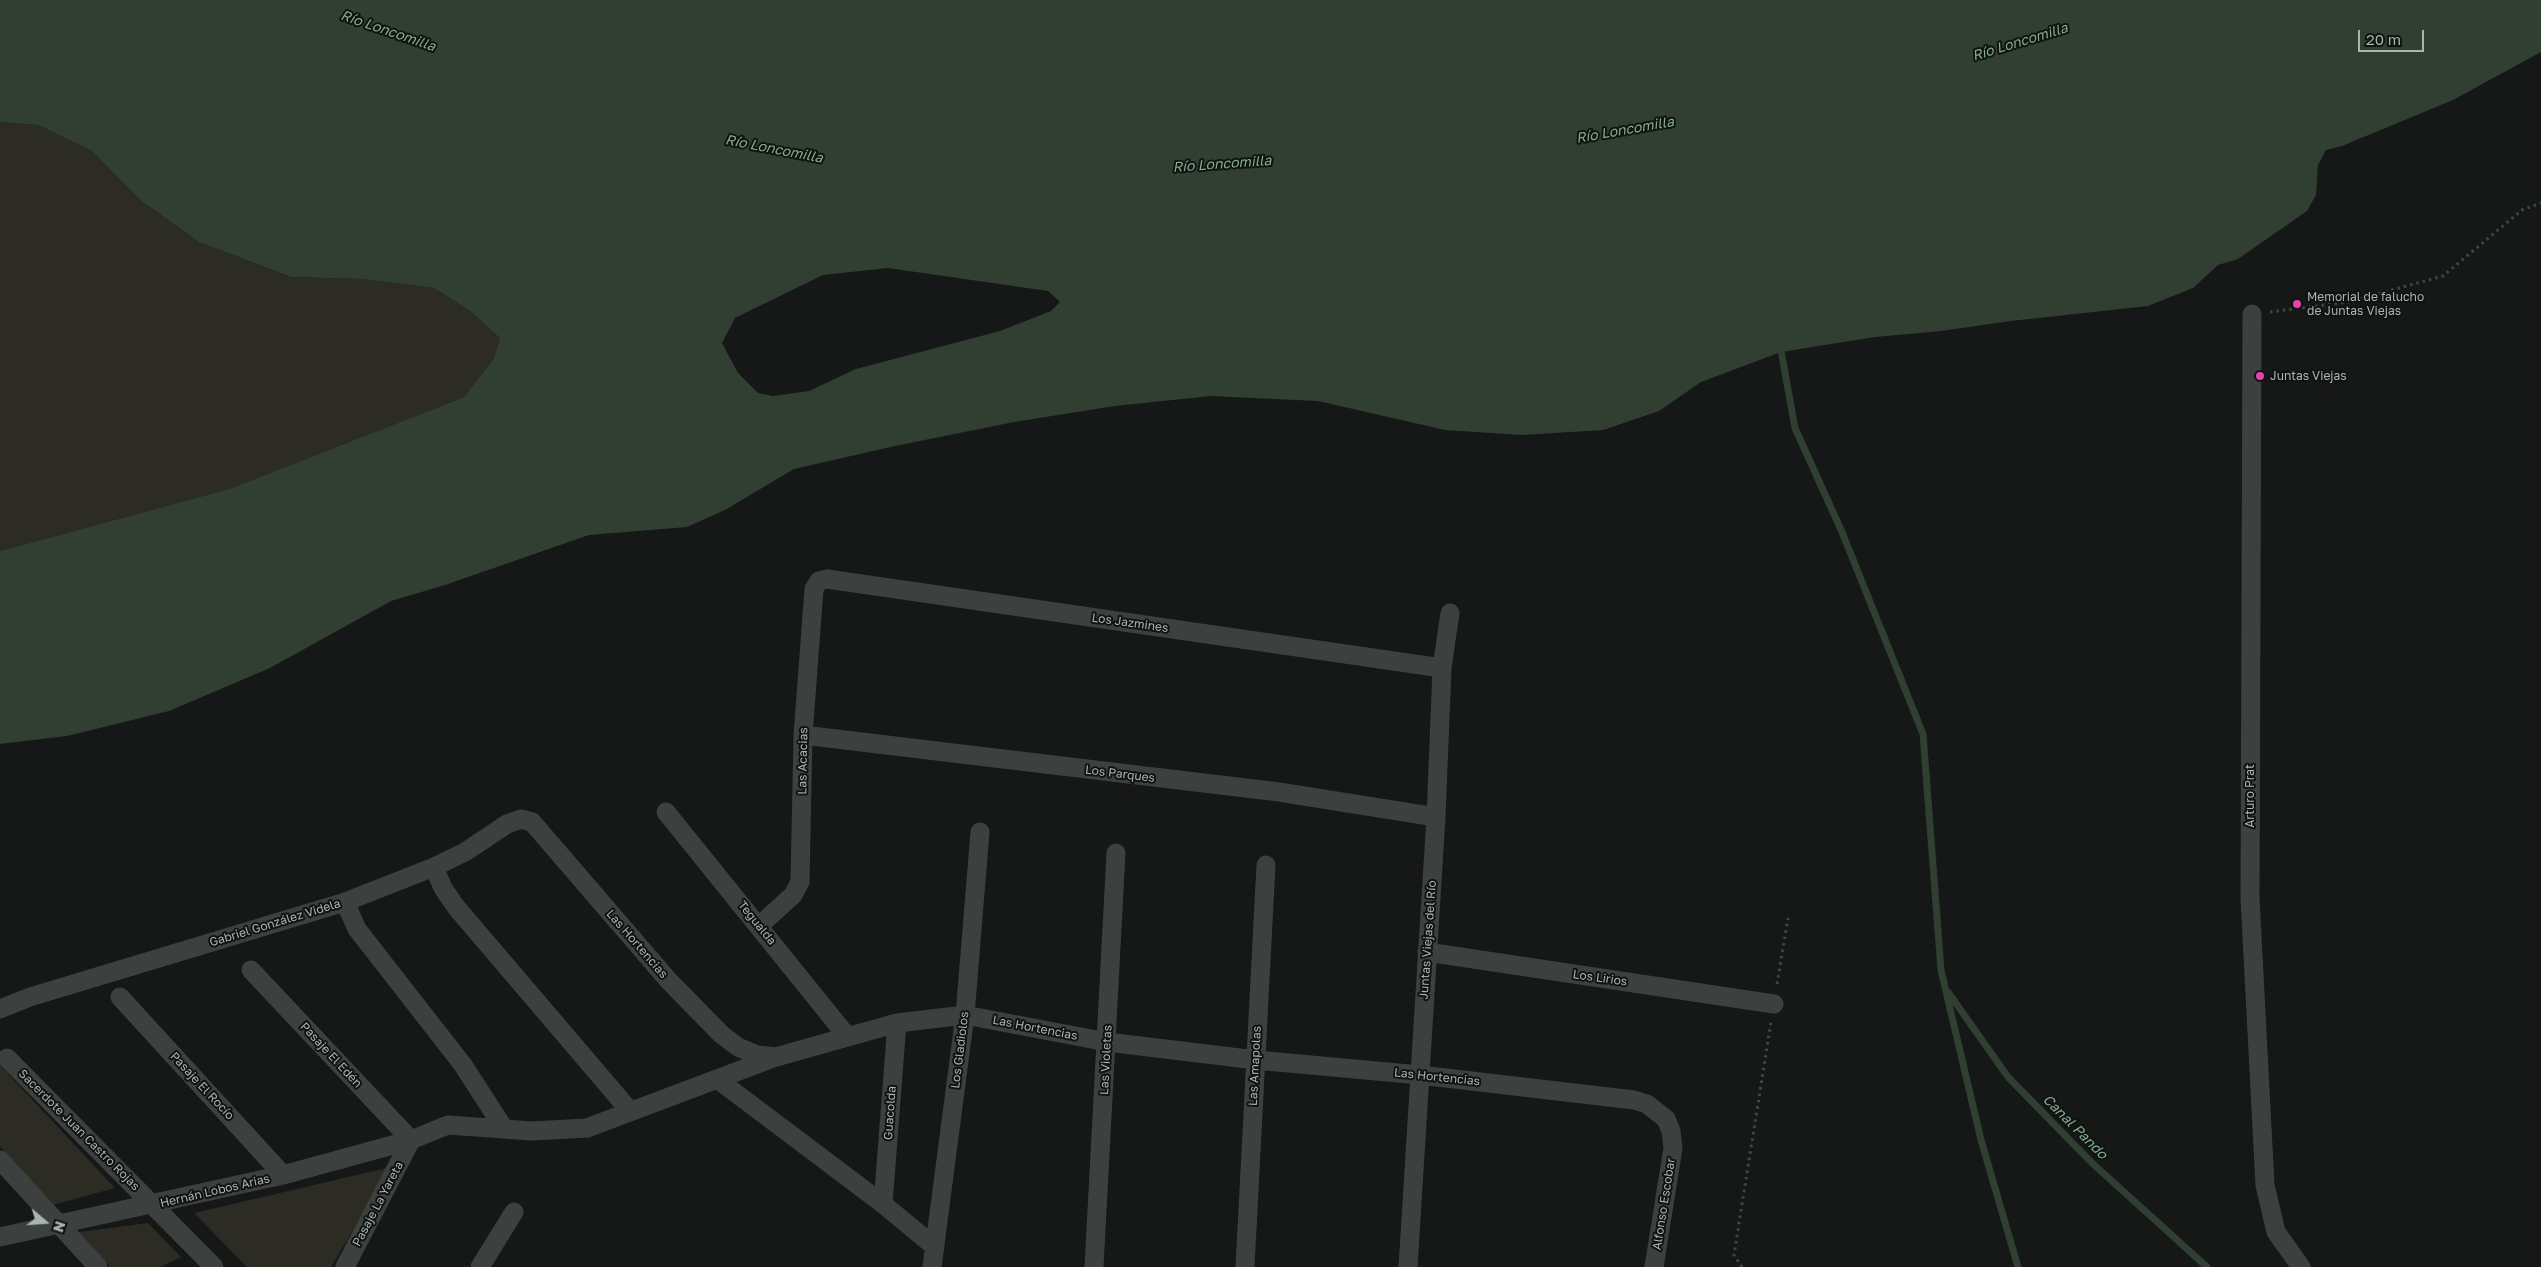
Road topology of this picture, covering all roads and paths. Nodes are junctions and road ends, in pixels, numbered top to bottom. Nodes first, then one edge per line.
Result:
1 (2541, 203) edge
2 (2252, 314) joint
3 (819, 581) joint
4 (1450, 614) dead end
5 (1442, 668) junction
6 (803, 735) junction
7 (666, 812) dead end
8 (1436, 817) junction
9 (537, 828) joint
10 (980, 832) dead end
11 (1116, 852) dead end
12 (1266, 865) dead end
13 (434, 867) junction
14 (345, 902) junction
15 (1788, 918) dead end
16 (758, 926) junction
17 (1426, 952) junction
18 (251, 970) dead end
19 (120, 997) dead end
20 (1774, 1004) junction
21 (0, 1010) edge
22 (965, 1015) junction
23 (896, 1023) junction
24 (846, 1035) junction
25 (1107, 1042) junction
26 (776, 1057) junction
27 (7, 1058) dead end
28 (1256, 1060) junction
29 (1420, 1075) junction
30 (717, 1079) junction
31 (1634, 1100) joint
32 (630, 1111) junction
33 (503, 1127) junction
34 (419, 1137) junction
35 (0, 1160) edge
36 (283, 1175) junction
37 (883, 1204) junction
38 (153, 1205) junction
39 (514, 1212) dead end
40 (58, 1224) junction
41 (0, 1237) edge
42 (935, 1247) junction
43 (98, 1267) edge
44 (214, 1267) edge
45 (344, 1267) edge
46 (480, 1267) edge
47 (932, 1267) edge
48 (1094, 1267) edge
49 (1245, 1267) edge
50 (1408, 1267) edge
51 (1654, 1267) edge
52 (1742, 1267) edge
53 (2302, 1267) edge

1 - 2 path
2 - 53 street, Arturo Prat
3 - 5 street, Los Jazmines
3 - 6 street, Las Acacias
4 - 5 street, Juntas Viejas del Río
5 - 8 street, Juntas Viejas del Río
6 - 8 street, Los Parques
6 - 16 street, Las Acacias
7 - 16 street, Tegualda
8 - 17 street, Juntas Viejas del Río
9 - 13 street, Gabriel González Videla
9 - 26 street, Las Hortencias
10 - 22 street, Los Gladiolos
11 - 25 street, Las Violetas
12 - 28 street, Las Amapolas
13 - 14 street, Gabriel González Videla
13 - 32 street
14 - 21 street, Gabriel González Videla
14 - 33 street
15 - 20 path
16 - 24 street, Tegualda
17 - 20 street, Los Lirios
17 - 29 street, Juntas Viejas del Río
18 - 34 street, Pasaje El Edén
19 - 36 street, Pasaje El Rocío
20 - 52 path
22 - 23 street, Las Hortencias
22 - 25 street, Las Hortencias
22 - 42 street, Los Gladiolos
23 - 24 street, Las Hortencias
23 - 37 street, Guacolda
24 - 26 street, Las Hortencias
25 - 28 street, Las Hortencias
25 - 48 street, Las Violetas
26 - 30 street, Hernán Lobos Arias
27 - 38 street, Sacerdote Juan Castro Rojas
28 - 29 street, Las Hortencias
28 - 49 street, Las Amapolas
29 - 31 street, Las Hortencias
29 - 50 street, Juntas Viejas del Río
30 - 32 street, Hernán Lobos Arias
30 - 37 street
31 - 51 street, Alfonso Escobar
32 - 33 street, Hernán Lobos Arias
33 - 34 street, Hernán Lobos Arias
34 - 36 street, Hernán Lobos Arias
34 - 45 street, Pasaje La Yareta
35 - 40 street
36 - 38 street, Hernán Lobos Arias
37 - 42 street
38 - 40 street, Hernán Lobos Arias
38 - 44 street, Sacerdote Juan Castro Rojas
39 - 46 street
40 - 41 street, Hernán Lobos Arias
40 - 43 street
42 - 47 street, Los Gladiolos

